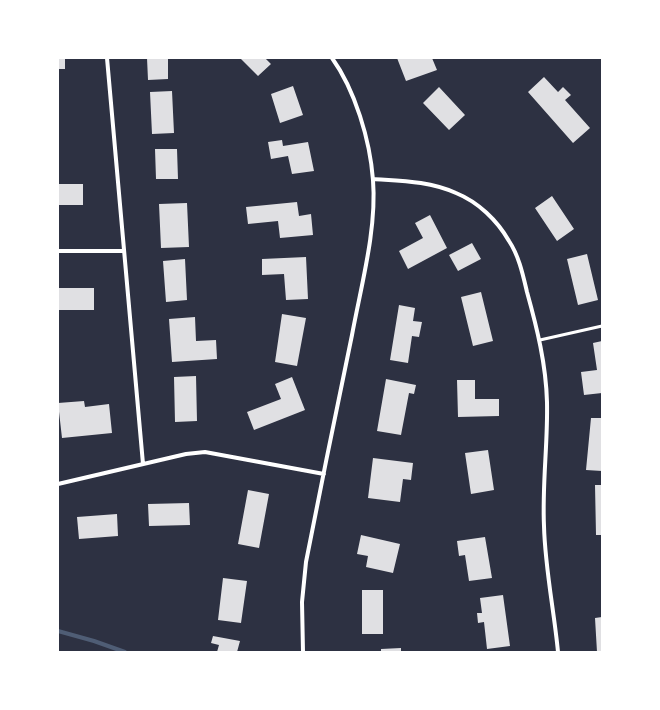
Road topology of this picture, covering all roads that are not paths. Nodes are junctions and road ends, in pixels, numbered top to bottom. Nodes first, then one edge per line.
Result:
1 (107, 58) edge
2 (332, 58) edge
3 (373, 179) junction
4 (58, 251) edge
5 (124, 251) junction
6 (602, 326) edge
7 (540, 340) junction
8 (143, 464) junction
9 (324, 474) junction
10 (58, 484) edge
11 (303, 652) edge
12 (558, 652) edge

1 - 5 street
2 - 3 street
3 - 7 street
3 - 9 street
4 - 5 street
5 - 8 street
6 - 7 lane
7 - 12 street
8 - 9 street
8 - 10 street
9 - 11 street

